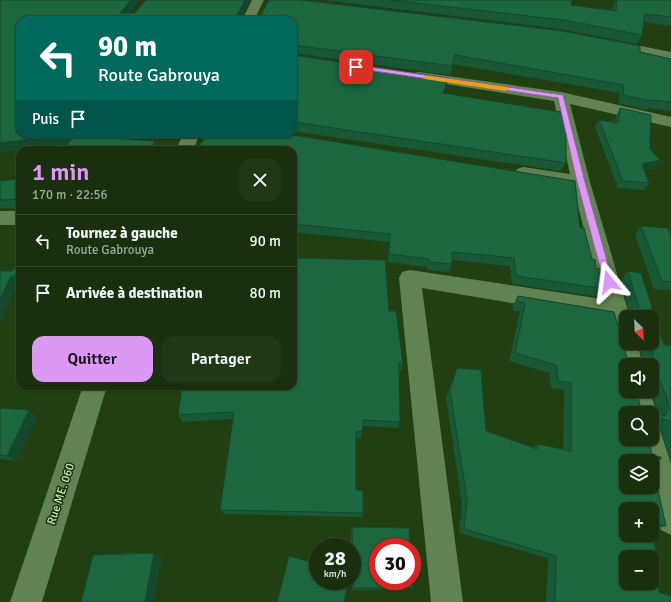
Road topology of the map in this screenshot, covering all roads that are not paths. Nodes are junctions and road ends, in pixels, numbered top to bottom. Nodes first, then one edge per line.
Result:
1 (258, 0) edge
2 (250, 16) edge
3 (597, 41) edge
4 (671, 56) edge
5 (403, 74) edge
6 (561, 97) junction
7 (671, 122) edge
8 (510, 170) edge
9 (581, 182) junction
10 (0, 218) edge
11 (16, 218) edge
12 (617, 311) junction
13 (629, 358) edge
14 (94, 390) edge
15 (653, 446) edge
16 (668, 492) edge
17 (671, 520) edge
18 (26, 602) edge
19 (447, 602) edge

1 - 2 street
3 - 4 street
5 - 6 street
6 - 7 street
6 - 9 street
8 - 9 street
9 - 12 street
10 - 11 street
12 - 13 street
12 - 19 street
14 - 18 street, Rue ME. 060
15 - 16 street
16 - 17 street

